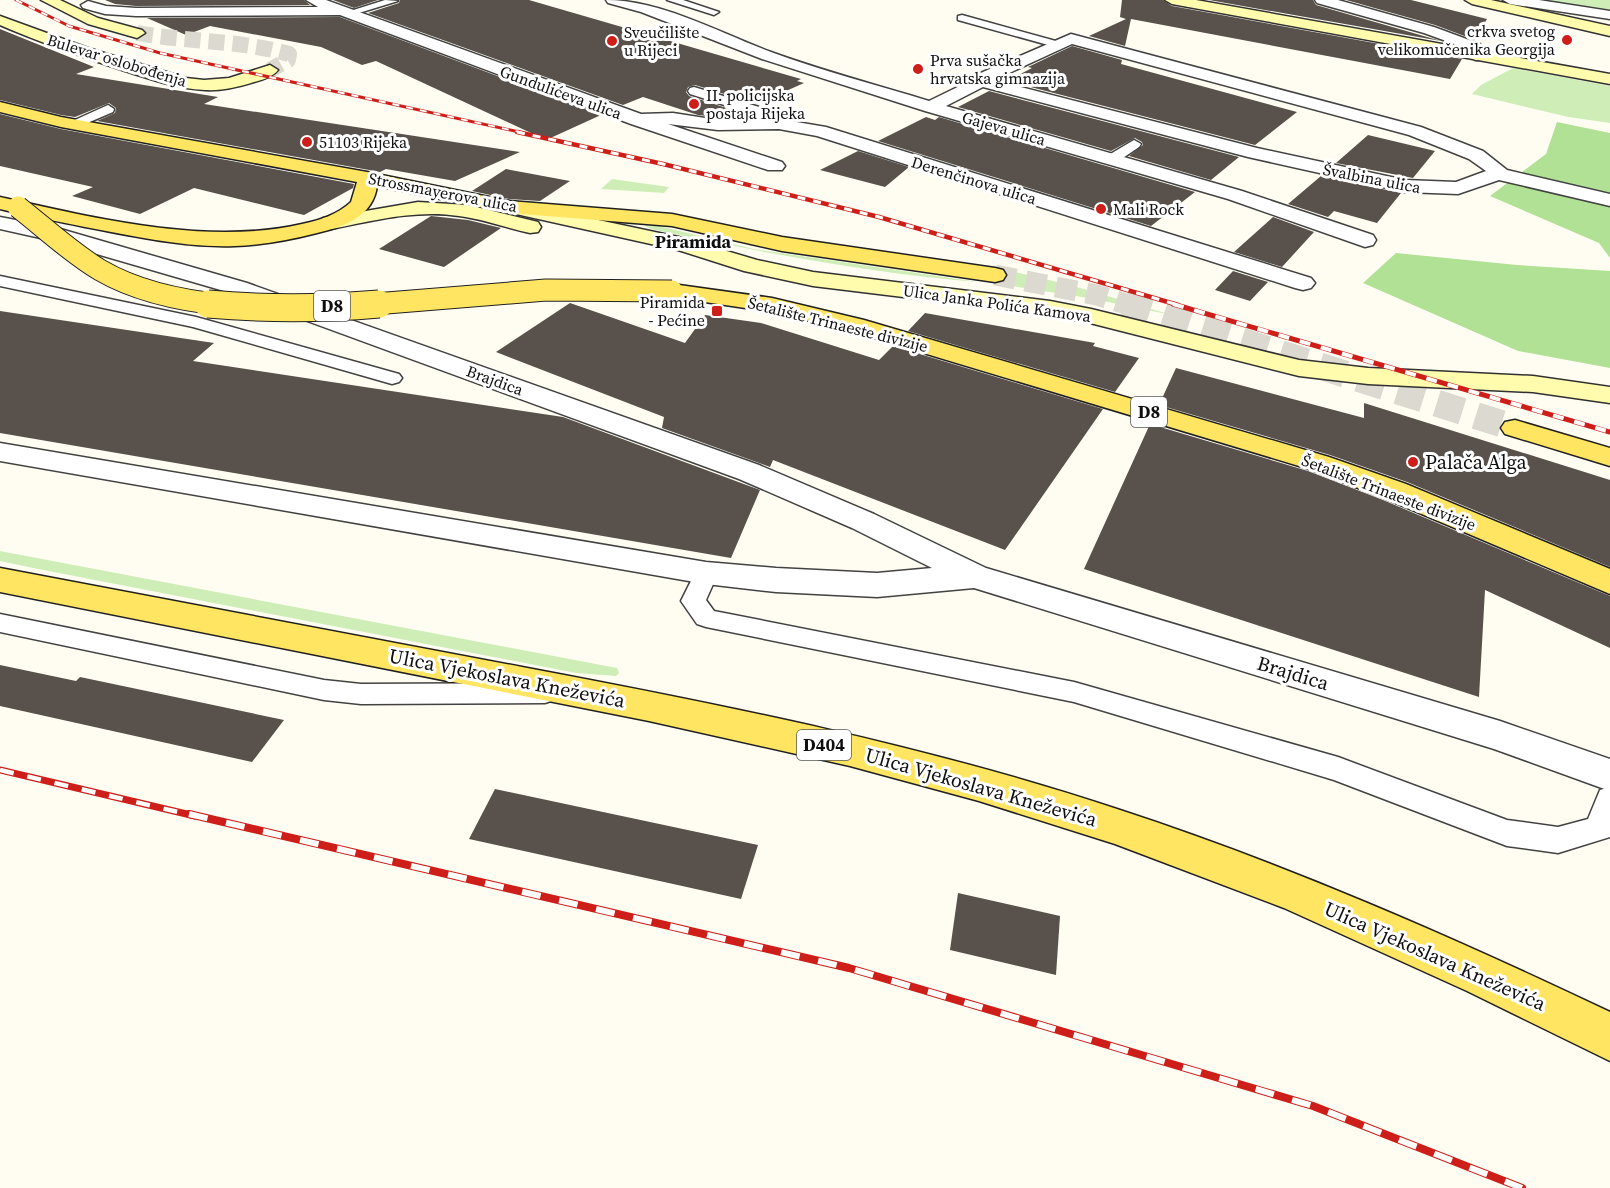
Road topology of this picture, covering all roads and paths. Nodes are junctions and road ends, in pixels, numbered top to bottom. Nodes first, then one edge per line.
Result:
1 (48, 0) edge
2 (313, 0) edge
3 (613, 0) edge
4 (670, 0) edge
5 (1172, 0) edge
6 (1322, 0) edge
7 (1510, 0) edge
8 (393, 1) edge
9 (1480, 1) edge
10 (88, 5) dead end
11 (155, 6) edge
12 (646, 9) junction
13 (345, 12) junction
14 (714, 12) dead end
15 (983, 14) dead end
16 (1610, 15) edge
17 (962, 18) dead end
18 (0, 20) edge
19 (1610, 31) edge
20 (137, 33) tunnel mouth
21 (1065, 42) junction
22 (1481, 57) junction
23 (270, 70) tunnel mouth
24 (1610, 79) edge
25 (983, 82) junction
26 (694, 91) dead end
27 (0, 107) edge
28 (931, 107) junction
29 (108, 109) dead end
30 (638, 120) junction
31 (73, 124) junction
32 (779, 124) junction
33 (1134, 144) dead end
34 (1112, 159) junction
35 (775, 166) dead end
36 (1497, 174) junction
37 (367, 178) junction
38 (1610, 200) edge
39 (509, 207) junction
40 (6, 211) edge
41 (331, 223) junction
42 (1365, 240) dead end
43 (752, 266) junction
44 (995, 275) tunnel mouth
45 (0, 281) edge
46 (1303, 283) dead end
47 (392, 378) dead end
48 (1610, 395) edge
49 (1515, 428) tunnel mouth
50 (0, 452) edge
51 (1610, 457) edge
52 (706, 573) junction
53 (975, 576) junction
54 (0, 580) edge
55 (1610, 582) edge
56 (0, 623) edge
57 (578, 692) junction
58 (1610, 775) edge
59 (1610, 799) edge
60 (1610, 1037) edge

1 - 20 street, Bulevar oslobođenja
2 - 13 street, Gundulićeva ulica
3 - 12 street, Gajeva ulica
4 - 12 street
4 - 14 lane
5 - 22 street
6 - 22 street
7 - 16 street
8 - 13 lane
9 - 19 street
10 - 11 street
11 - 13 street
12 - 28 street, Gajeva ulica
13 - 30 street, Gundulićeva ulica
15 - 21 lane
17 - 21 lane
18 - 23 street, Bulevar oslobođenja
21 - 25 street
21 - 36 street
22 - 24 street
25 - 28 street
25 - 36 street, Švalbina ulica
26 - 32 lane
27 - 31 main road, Strossmayerova ulica
28 - 34 street, Gajeva ulica
29 - 31 lane
30 - 32 street, Derenčinova ulica
30 - 35 street, Gundulićeva ulica
31 - 37 main road, Strossmayerova ulica
32 - 46 street, Derenčinova ulica
33 - 34 lane
34 - 42 street, Gajeva ulica
36 - 38 street
37 - 39 main road, Strossmayerova ulica
37 - 41 main road
39 - 43 street, Ulica Janka Polića Kamova
39 - 44 main road, Strossmayerova ulica
40 - 41 main road
40 - 53 street, Brajdica
40 - 55 main road, Šetalište Trinaeste divizije / D8, bridge
41 - 43 street
43 - 48 street, Ulica Janka Polića Kamova
45 - 47 lane
49 - 51 main road
50 - 52 street, Brajdica
52 - 53 street, Brajdica
52 - 59 lane
53 - 58 street, Brajdica
54 - 57 main road, Ulica Vjekoslava Kneževića / D404
56 - 57 lane
57 - 60 main road, Ulica Vjekoslava Kneževića / D404

